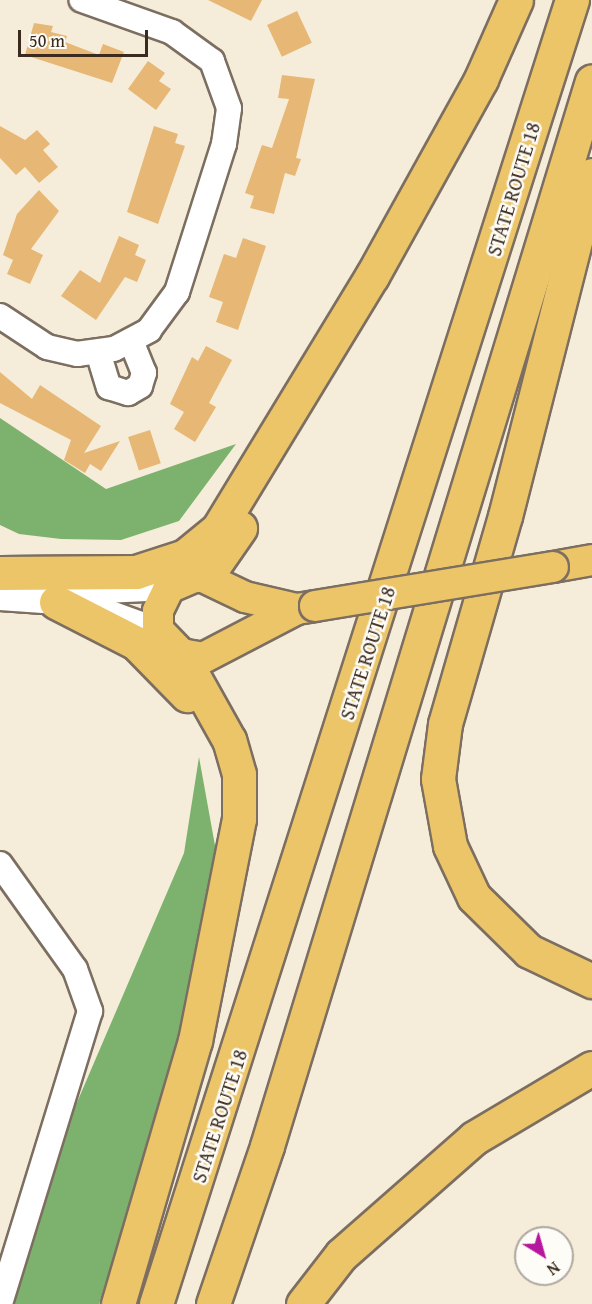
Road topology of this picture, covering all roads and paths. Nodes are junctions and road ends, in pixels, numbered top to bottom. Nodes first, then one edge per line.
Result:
1 (82, 0) edge
2 (516, 0) edge
3 (572, 0) edge
4 (592, 81) edge
5 (592, 175) edge
6 (0, 316) edge
7 (329, 353) junction
8 (592, 560) edge
9 (0, 573) edge
10 (200, 575) junction
11 (169, 588) junction
12 (0, 598) edge
13 (56, 602) junction
14 (306, 608) junction
15 (158, 630) junction
16 (181, 654) junction
17 (233, 862) junction
18 (0, 864) edge
19 (592, 981) edge
20 (592, 1068) edge
21 (0, 1304) edge
22 (118, 1304) edge
23 (156, 1304) edge
24 (213, 1304) edge
25 (303, 1304) edge

1 - 6 street
2 - 7 highway
3 - 23 highway, STATE ROUTE 18
4 - 24 highway
5 - 19 highway
7 - 9 highway
7 - 10 highway
8 - 14 main road, bridge
9 - 11 street
10 - 11 main road
10 - 14 main road
11 - 15 main road
12 - 13 street
13 - 15 street
13 - 17 highway
14 - 16 main road
15 - 16 main road
16 - 17 highway
17 - 22 highway
18 - 21 street
20 - 25 highway

